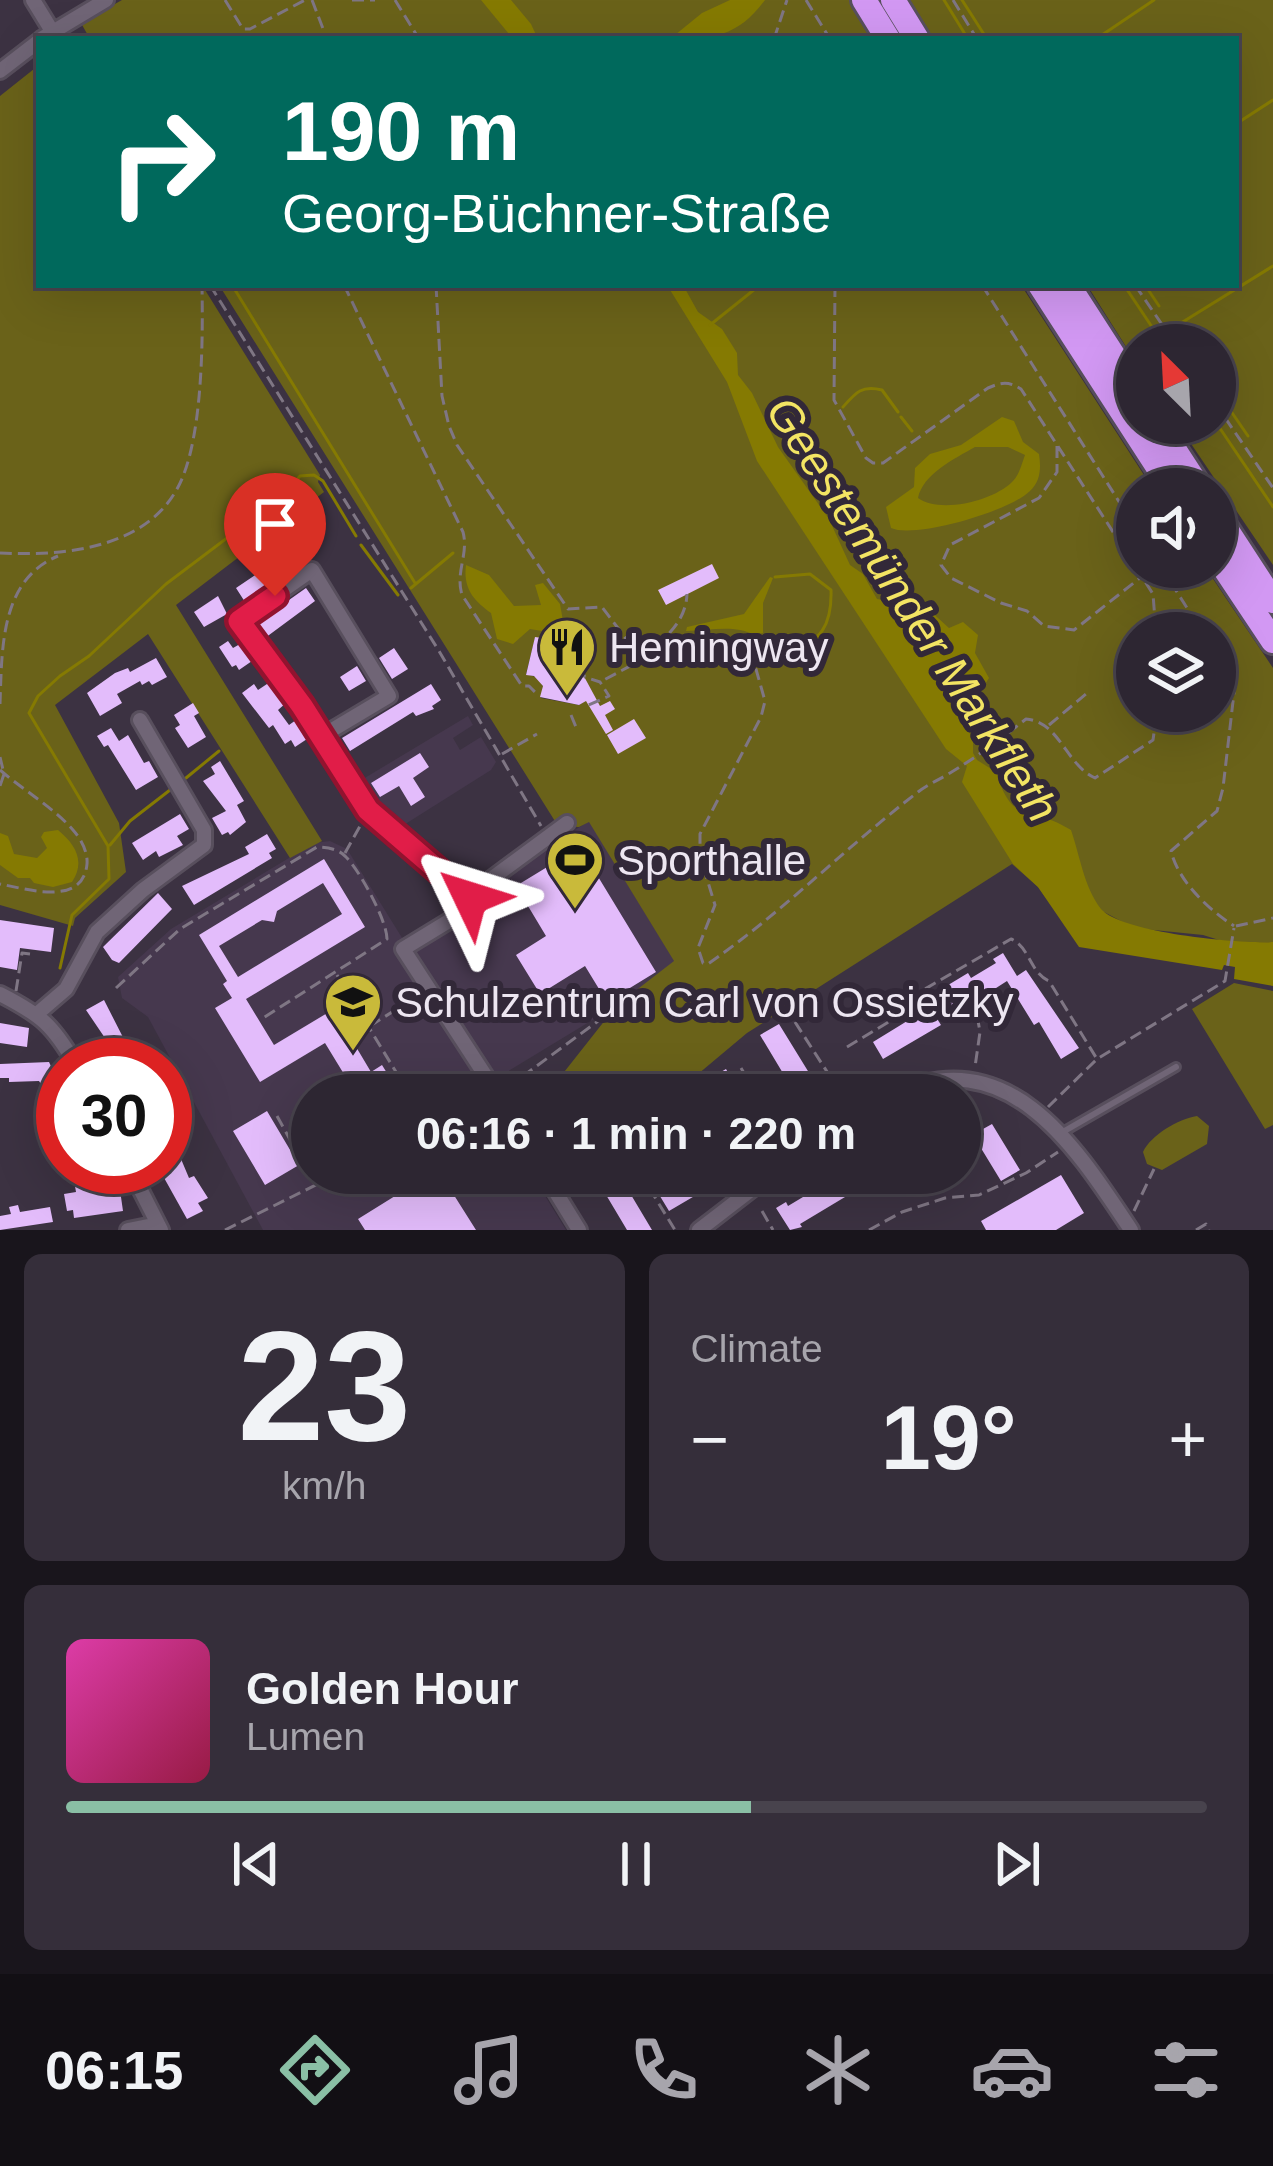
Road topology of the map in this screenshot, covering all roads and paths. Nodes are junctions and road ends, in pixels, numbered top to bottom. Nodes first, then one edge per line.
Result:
1 (33, 0) edge
2 (106, 0) edge
3 (225, 0) edge
4 (304, 0) edge
5 (312, 0) edge
6 (352, 0) edge
7 (375, 0) edge
8 (395, 0) edge
9 (787, 0) edge
10 (806, 0) edge
11 (864, 0) edge
12 (893, 0) edge
13 (953, 0) edge
14 (243, 29) junction
15 (44, 36) edge
16 (46, 36) edge
17 (246, 36) edge
18 (326, 36) edge
19 (417, 36) edge
20 (775, 36) edge
21 (828, 36) edge
22 (885, 36) edge
23 (915, 36) edge
24 (975, 36) edge
25 (36, 43) edge
26 (0, 71) edge
27 (202, 288) edge
28 (212, 288) edge
29 (345, 288) edge
30 (436, 288) edge
31 (835, 288) edge
32 (984, 288) edge
33 (1042, 288) edge
34 (1070, 288) edge
35 (1138, 288) edge
36 (1162, 324) edge
37 (1116, 359) edge
38 (1236, 434) edge
39 (1057, 444) junction
40 (1158, 468) edge
41 (1273, 488) edge
42 (1116, 497) edge
43 (1116, 535) edge
44 (1236, 544) edge
45 (0, 553) edge
46 (66, 553) junction
47 (1236, 586) edge
48 (1128, 588) edge
49 (687, 594) dead end
50 (1273, 601) edge
51 (557, 640) dead end
52 (664, 641) junction
53 (1273, 641) edge
54 (640, 656) junction
55 (600, 682) junction
56 (536, 693) dead end
57 (1086, 694) dead end
58 (0, 704) edge
59 (584, 707) dead end
60 (571, 715) dead end
61 (140, 720) dead end
62 (1048, 726) junction
63 (576, 727) dead end
64 (1155, 732) edge
65 (1229, 732) edge
66 (537, 734) dead end
67 (322, 736) junction
68 (499, 755) junction
69 (0, 757) edge
70 (2, 772) edge
71 (0, 786) edge
72 (368, 810) junction
73 (567, 823) dead end
74 (548, 837) junction
75 (345, 855) junction
76 (0, 884) edge
77 (470, 898) junction
78 (1273, 918) edge
79 (387, 925) junction
80 (1234, 929) junction
81 (403, 950) junction
82 (30, 954) dead end
83 (336, 974) junction
84 (116, 988) dead end
85 (0, 994) edge
86 (974, 998) dead end
87 (15, 1002) junction
88 (400, 1007) dead end
89 (38, 1013) junction
90 (604, 1016) dead end
91 (260, 1021) dead end
92 (796, 1022) dead end
93 (368, 1027) junction
94 (60, 1038) edge
95 (847, 1047) dead end
96 (1097, 1059) junction
97 (741, 1067) dead end
98 (1176, 1067) dead end
99 (397, 1074) edge
100 (482, 1074) edge
101 (526, 1074) edge
102 (745, 1074) edge
103 (829, 1074) edge
104 (974, 1074) edge
105 (981, 1084) edge
106 (1042, 1112) junction
107 (277, 1117) dead end
108 (1065, 1139) junction
109 (291, 1141) edge
110 (1154, 1169) dead end
111 (143, 1194) edge
112 (298, 1194) edge
113 (557, 1194) edge
114 (653, 1194) edge
115 (743, 1194) edge
116 (740, 1196) joint
117 (761, 1211) dead end
118 (1127, 1224) edge
119 (160, 1227) edge
120 (128, 1230) edge
121 (225, 1230) edge
122 (579, 1230) edge
123 (675, 1230) edge
124 (699, 1230) edge
125 (773, 1230) edge
126 (869, 1230) edge
127 (1196, 1230) edge
128 (1209, 1230) edge

1 - 15 street
2 - 16 street
3 - 14 path
4 - 14 path
5 - 18 path
6 - 7 path
8 - 19 path
9 - 20 path
10 - 21 path
11 - 22 highway
12 - 23 highway
13 - 24 path
14 - 17 path
25 - 26 street
27 - 46 path
28 - 68 path
29 - 56 path
30 - 54 path
31 - 39 path
32 - 42 path
33 - 40 highway
34 - 37 highway
35 - 36 path
38 - 41 path
39 - 43 path
39 - 48 path
44 - 50 highway
45 - 46 path
46 - 58 path
47 - 53 highway
49 - 52 path
51 - 55 path
52 - 54 path
52 - 62 path
54 - 55 path
55 - 59 path
57 - 62 path
60 - 63 path
61 - 89 street
62 - 64 path
65 - 80 path
66 - 68 path
67 - 67 street
67 - 72 street
68 - 74 path
69 - 70 path
70 - 71 path
70 - 76 path
72 - 75 path
72 - 77 street
73 - 74 street
74 - 77 street
75 - 79 path
75 - 84 path
77 - 81 street
78 - 80 path
79 - 81 path
79 - 83 path
80 - 96 path
81 - 100 street
82 - 87 path
83 - 91 path
83 - 93 path
85 - 87 street
86 - 104 path
87 - 89 street
88 - 93 path
89 - 94 street
90 - 101 path
92 - 103 path
93 - 99 path
95 - 96 path
96 - 106 path
97 - 102 path
98 - 108 lane
105 - 106 street
106 - 108 street
107 - 109 path
108 - 118 street
108 - 126 path
110 - 118 path
111 - 119 street
112 - 121 path
113 - 122 street
114 - 123 path
115 - 116 street
116 - 124 street
117 - 125 path
119 - 120 street
127 - 128 path

